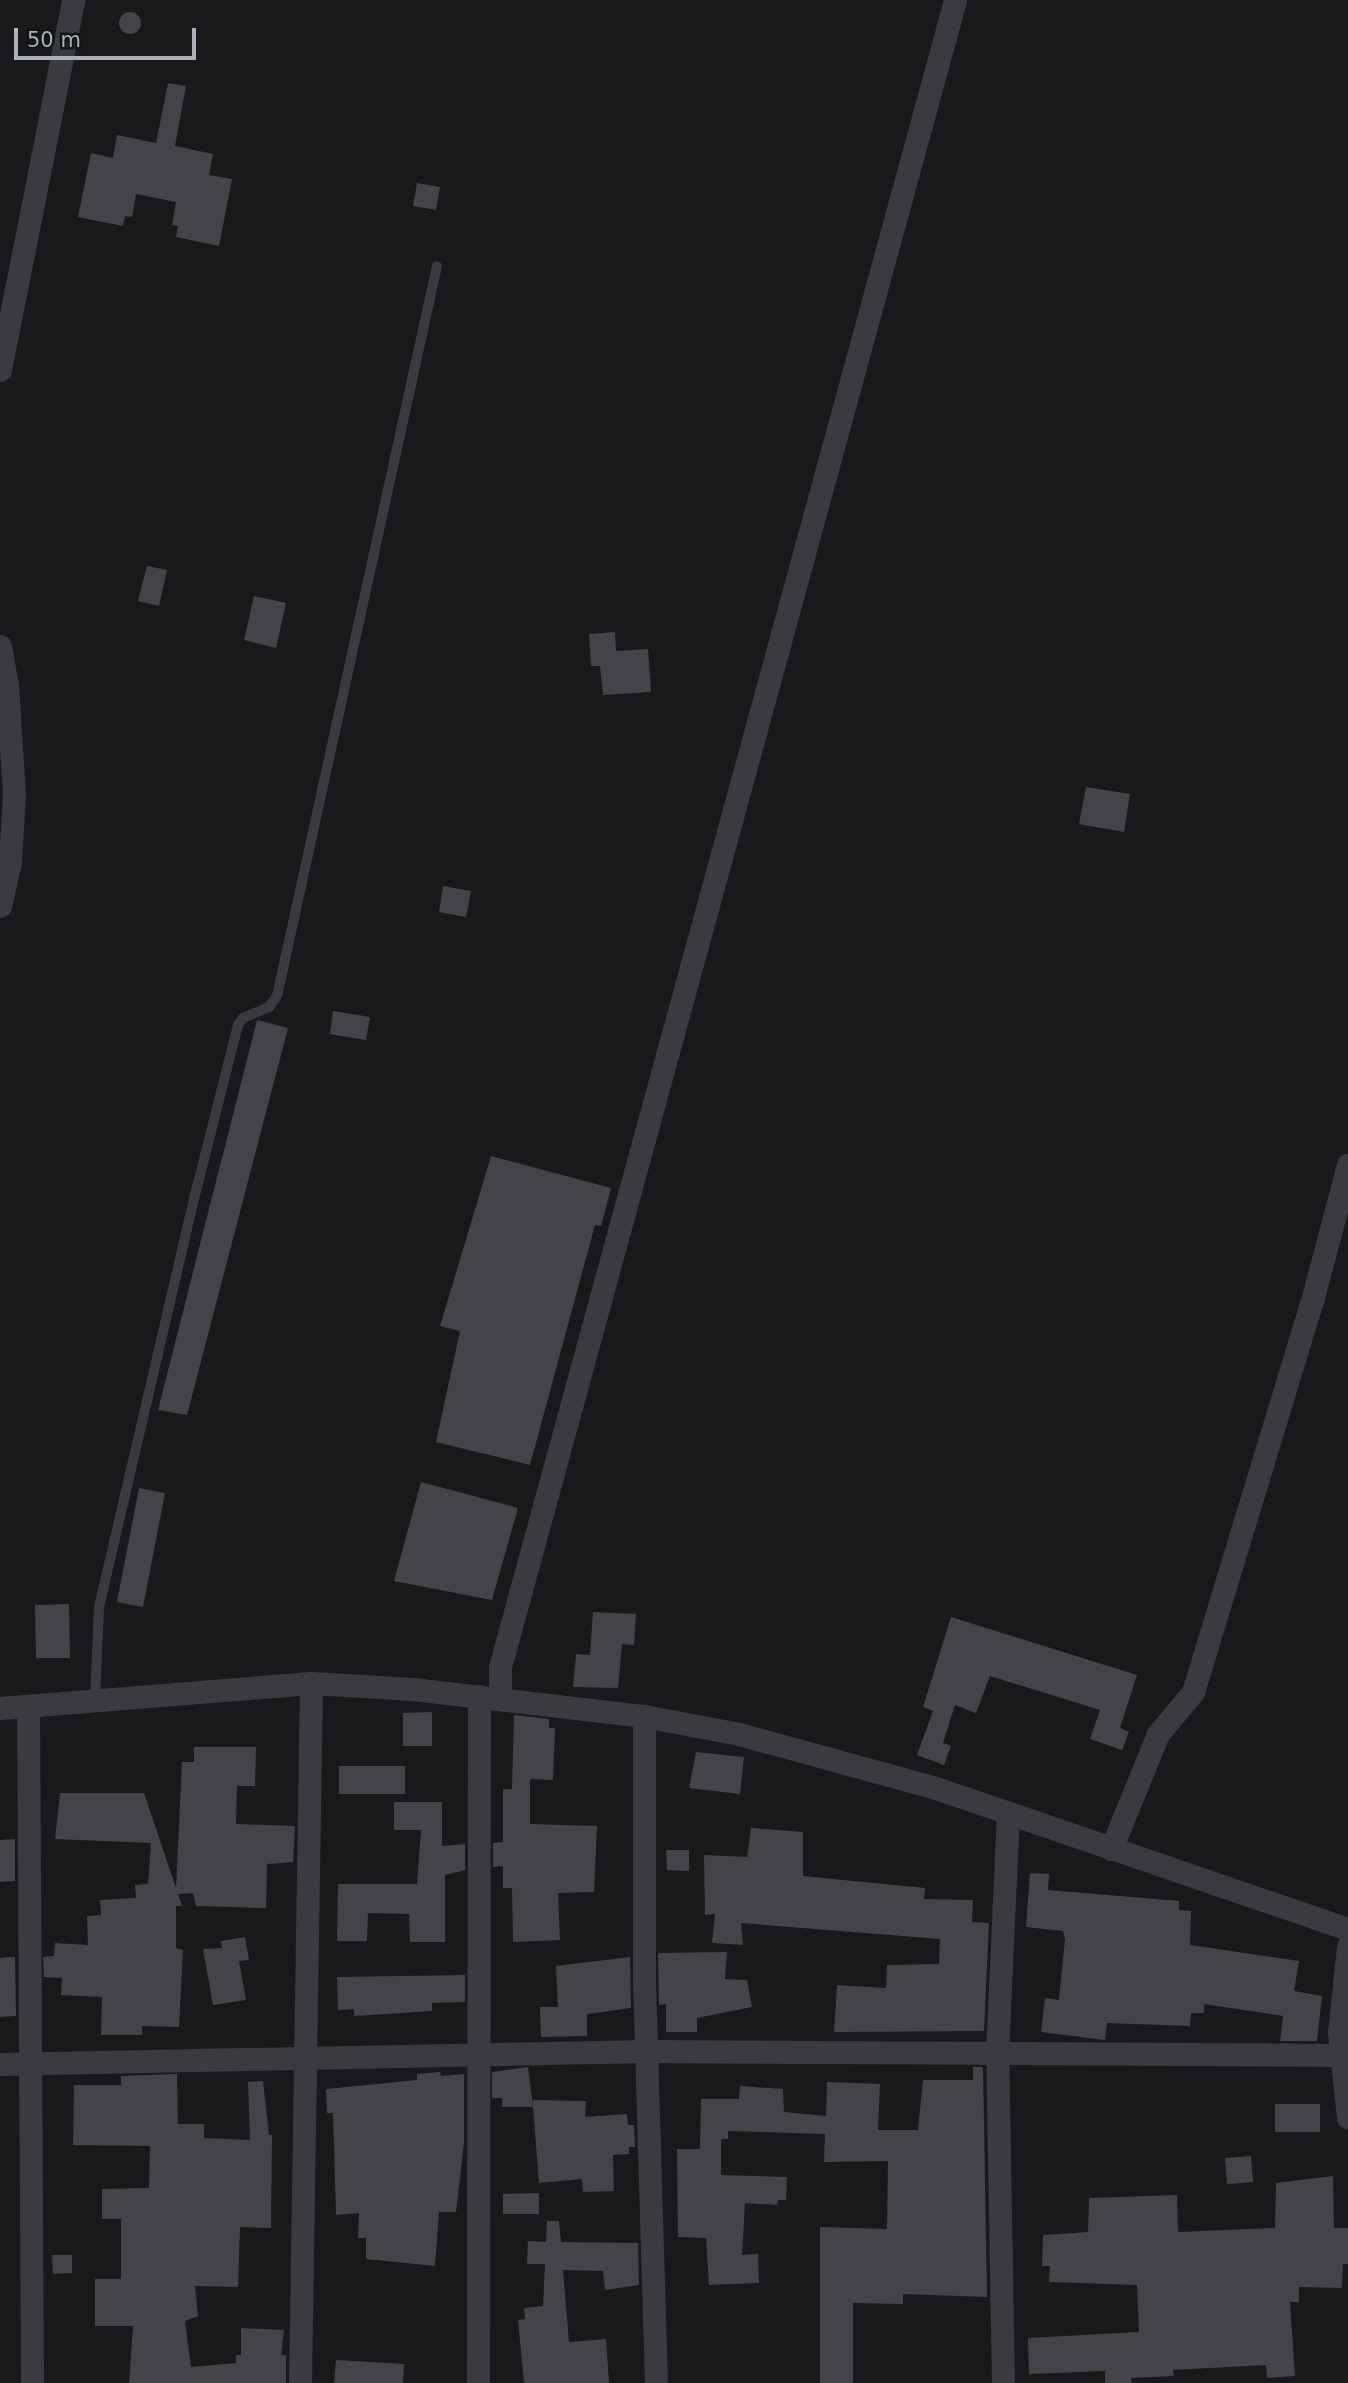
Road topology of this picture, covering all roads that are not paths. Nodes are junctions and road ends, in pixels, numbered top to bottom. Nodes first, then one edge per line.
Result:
1 (73, 0) edge
2 (955, 0) edge
3 (438, 266) dead end
4 (0, 370) edge
5 (0, 646) edge
6 (0, 906) edge
7 (1348, 1165) edge
8 (311, 1683) junction
9 (490, 1697) junction
10 (94, 1699) junction
11 (28, 1707) junction
12 (0, 1709) edge
13 (644, 1716) junction
14 (1008, 1813) junction
15 (1111, 1849) junction
16 (1348, 1929) edge
17 (1348, 1947) edge
18 (650, 2051) junction
19 (480, 2054) junction
20 (997, 2054) junction
21 (1339, 2055) junction
22 (307, 2057) junction
23 (0, 2064) edge
24 (31, 2065) junction
25 (1348, 2118) edge
26 (32, 2383) edge
27 (300, 2383) edge
28 (478, 2383) edge
29 (656, 2383) edge
30 (1003, 2383) edge

1 - 4 street
2 - 9 street
3 - 10 lane
5 - 6 street
7 - 15 street
8 - 9 street
8 - 10 street
8 - 22 street
9 - 13 street
9 - 19 street
10 - 11 street
11 - 12 street
11 - 24 street
13 - 14 street
13 - 18 street
14 - 15 street
14 - 20 street
15 - 16 street
17 - 21 street
18 - 19 street
18 - 20 street
18 - 29 street
19 - 22 street
19 - 28 street
20 - 21 street
20 - 30 street
21 - 25 street
22 - 24 street
22 - 27 street
23 - 24 street
24 - 26 street

